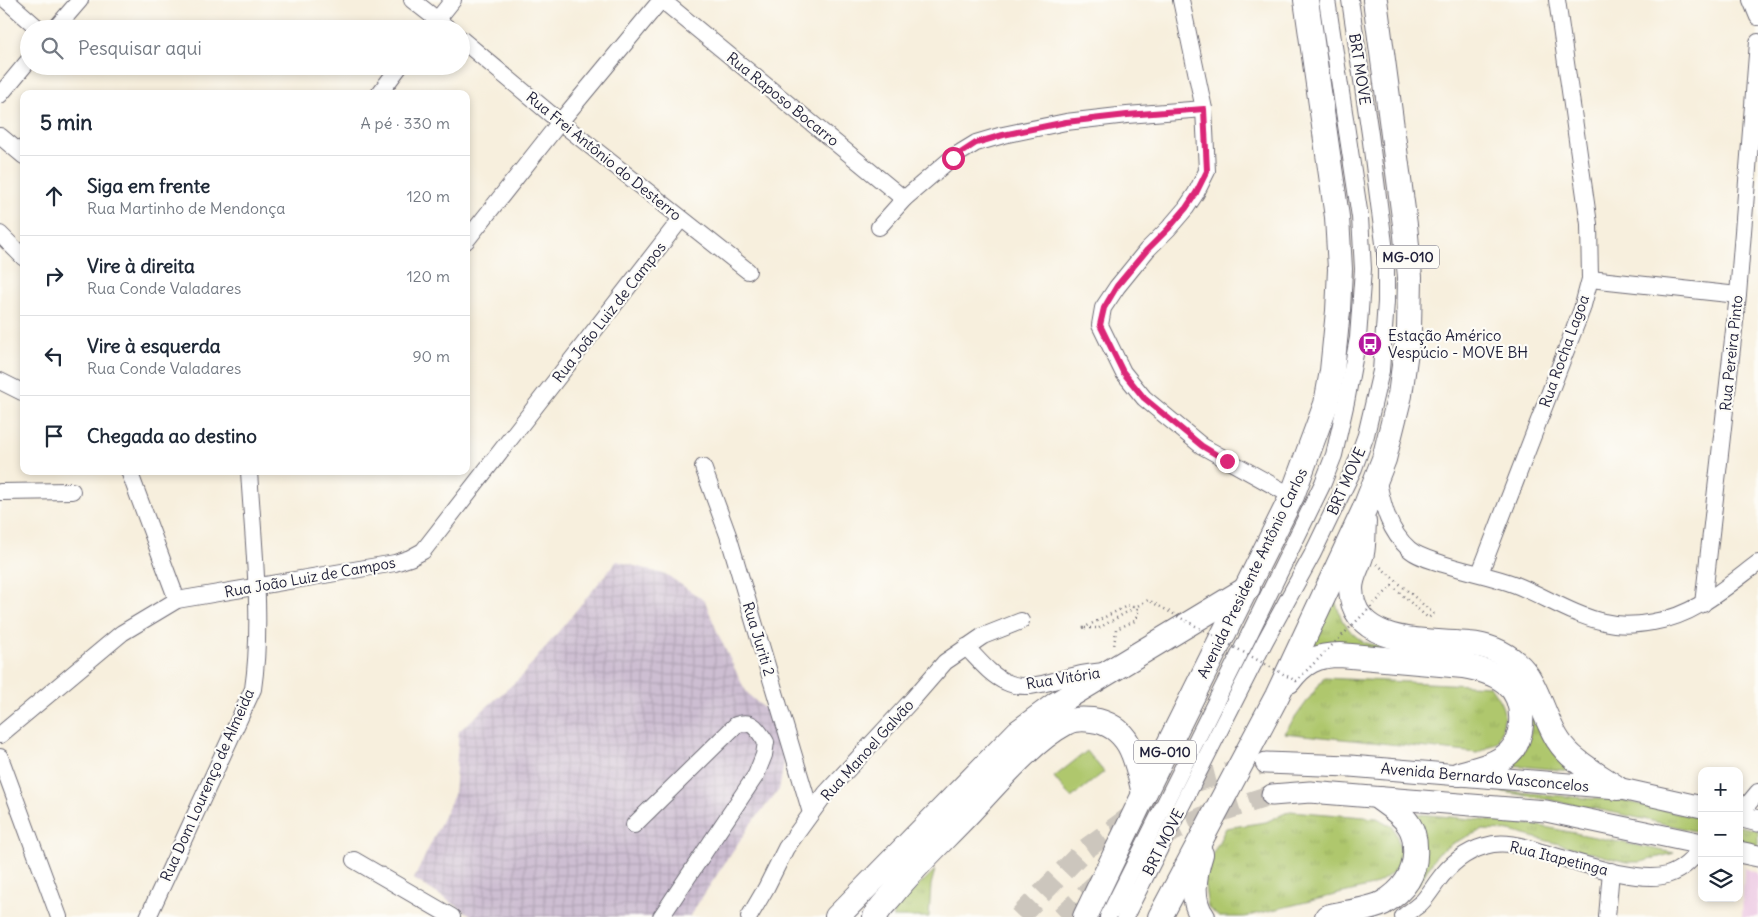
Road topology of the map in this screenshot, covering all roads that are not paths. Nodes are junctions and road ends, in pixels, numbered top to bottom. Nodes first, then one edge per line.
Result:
1 (6, 0) edge
2 (80, 0) edge
3 (412, 0) edge
4 (453, 0) edge
5 (662, 0) edge
6 (1181, 0) edge
7 (1306, 0) edge
8 (1327, 0) edge
9 (1350, 0) edge
10 (1375, 0) edge
11 (1557, 0) edge
12 (1750, 0) edge
13 (1758, 17) edge
14 (28, 20) edge
15 (63, 20) edge
16 (433, 20) edge
17 (442, 20) edge
18 (1758, 42) edge
19 (470, 47) edge
20 (20, 71) edge
21 (393, 75) edge
22 (382, 90) edge
23 (0, 95) edge
24 (1204, 109) junction
25 (560, 122) junction
26 (0, 136) edge
27 (20, 153) edge
28 (1330, 166) junction
29 (904, 199) junction
30 (1360, 217) junction
31 (682, 219) junction
32 (879, 227) dead end
33 (0, 234) edge
34 (470, 236) edge
35 (20, 254) edge
36 (748, 271) dead end
37 (1590, 279) junction
38 (1738, 295) junction
39 (0, 381) edge
40 (20, 391) edge
41 (703, 467) dead end
42 (130, 475) edge
43 (249, 475) edge
44 (1376, 477) junction
45 (72, 491) dead end
46 (0, 492) edge
47 (1292, 496) junction
48 (1364, 510) junction
49 (1758, 563) edge
50 (1480, 573) junction
51 (256, 588) junction
52 (1248, 588) junction
53 (177, 600) junction
54 (1702, 604) junction
55 (1021, 621) dead end
56 (966, 647) junction
57 (1119, 667) junction
58 (1277, 696) junction
59 (0, 735) edge
60 (0, 757) edge
61 (1266, 763) tunnel mouth
62 (1460, 774) junction
63 (1617, 788) junction
64 (1758, 792) edge
65 (1144, 794) junction
66 (1272, 795) tunnel mouth
67 (1380, 799) junction
68 (1698, 806) edge
69 (1741, 812) edge
70 (811, 813) junction
71 (1743, 816) edge
72 (1758, 821) edge
73 (634, 825) dead end
74 (1204, 836) junction
75 (1698, 844) edge
76 (1698, 851) edge
77 (1743, 853) edge
78 (1758, 856) edge
79 (354, 860) dead end
80 (1611, 871) junction
81 (59, 917) edge
82 (148, 917) edge
83 (452, 917) edge
84 (661, 917) edge
85 (749, 917) edge
86 (837, 917) edge
87 (875, 917) edge
88 (1085, 917) edge
89 (1108, 917) edge
90 (1125, 917) edge
91 (1160, 917) edge
92 (1203, 917) edge
93 (1327, 917) edge
94 (1402, 917) edge
95 (1607, 917) edge

1 - 14 street
2 - 15 street
3 - 16 street
4 - 17 street
5 - 25 street
5 - 29 street, Rua Raposo Bocarro
6 - 24 street
7 - 28 highway, Avenida Presidente Antônio Carlos / MG-010
8 - 30 street, BRT MOVE
9 - 90 street, BRT MOVE
10 - 44 highway, MG-010
11 - 37 street, Rua Rocha Lagoa
12 - 13 street
18 - 38 street, Rua Pereira Pinto
19 - 25 street, Rua Frei Antônio do Desterro
20 - 23 street
21 - 22 street
24 - 29 street
24 - 47 street
25 - 31 street, Rua Frei Antônio do Desterro
25 - 34 street
26 - 27 street
28 - 30 street
28 - 47 highway, Avenida Presidente Antônio Carlos / MG-010
29 - 32 street
30 - 89 street, BRT MOVE
31 - 36 street, Rua Frei Antônio do Desterro
31 - 51 street, Rua João Luiz de Campos
33 - 35 street
37 - 38 street
37 - 50 street, Rua Rocha Lagoa
38 - 54 street, Rua Pereira Pinto
39 - 40 street
41 - 70 street, Rua Juriti 2
42 - 53 street
43 - 51 street, Rua Dom Lourenço de Almeida
44 - 48 highway, MG-010
44 - 50 street
45 - 46 street
47 - 52 highway, Avenida Presidente Antônio Carlos / MG-010
48 - 58 highway, MG-010
48 - 63 highway
49 - 54 street
50 - 54 street
51 - 53 street, Rua João Luiz de Campos
51 - 82 street, Rua Dom Lourenço de Almeida
52 - 57 highway
52 - 65 highway, Avenida Presidente Antônio Carlos / MG-010
53 - 59 street, Rua João Luiz de Campos
55 - 56 street, Rua Manoel Galvão
56 - 57 street, Rua Vitória
56 - 70 street, Rua Manoel Galvão
57 - 86 highway
58 - 62 highway
58 - 74 highway, MG-010
60 - 81 street
61 - 62 main road, Avenida Bernardo Vasconcelos
62 - 63 main road, Avenida Bernardo Vasconcelos
63 - 68 main road, Avenida Bernardo Vasconcelos
64 - 69 street
65 - 87 highway
65 - 88 highway, Avenida Presidente Antônio Carlos / MG-010
66 - 67 main road, Avenida Bernardo Vasconcelos
67 - 75 main road, Avenida Bernardo Vasconcelos
67 - 93 highway
70 - 85 street, Rua Manoel Galvão
71 - 72 main road
73 - 84 street
74 - 91 highway, MG-010
74 - 92 highway
76 - 80 street, Rua Itapetinga
77 - 78 main road
79 - 83 street
80 - 94 street, Rua Itapetinga
80 - 95 street

